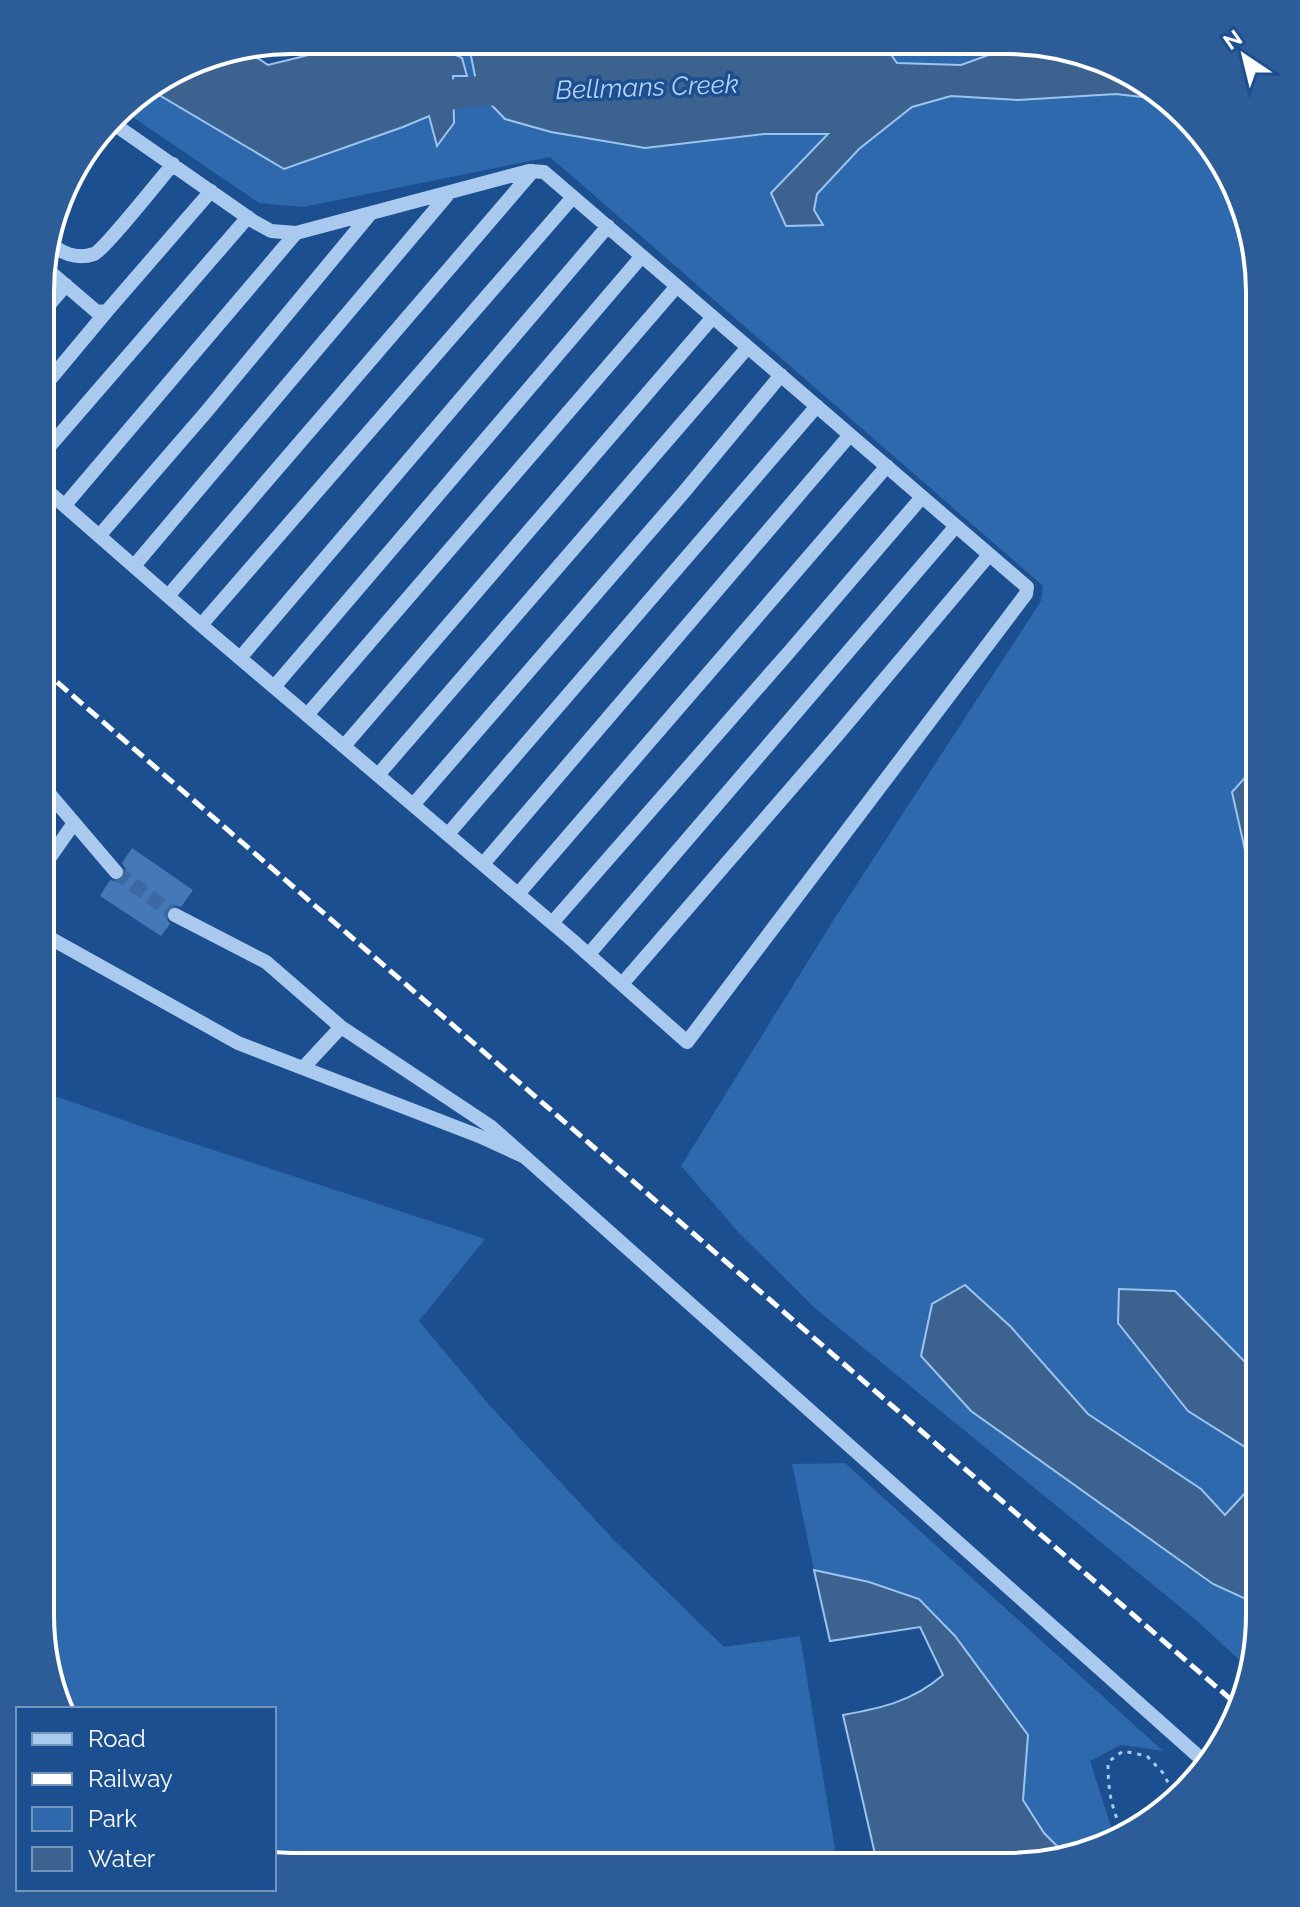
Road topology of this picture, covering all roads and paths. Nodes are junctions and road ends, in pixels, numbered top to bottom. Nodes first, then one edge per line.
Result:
1 (120, 128) edge
2 (173, 164) junction
3 (533, 171) junction
4 (211, 191) junction
5 (450, 192) junction
6 (573, 197) junction
7 (371, 213) junction
8 (248, 217) junction
9 (608, 226) junction
10 (296, 233) junction
11 (58, 251) edge
12 (642, 256) junction
13 (55, 276) edge
14 (66, 285) junction
15 (677, 286) junction
16 (54, 299) edge
17 (107, 311) junction
18 (713, 317) junction
19 (748, 347) junction
20 (54, 375) edge
21 (781, 375) junction
22 (817, 406) junction
23 (850, 435) junction
24 (54, 441) edge
25 (887, 466) junction
26 (54, 496) edge
27 (922, 497) junction
28 (65, 505) junction
29 (956, 526) junction
30 (99, 536) junction
31 (989, 555) junction
32 (134, 566) junction
33 (168, 596) junction
34 (201, 625) junction
35 (240, 658) junction
36 (274, 687) junction
37 (307, 715) junction
38 (344, 746) junction
39 (378, 775) junction
40 (54, 799) edge
41 (413, 805) junction
42 (74, 823) junction
43 (448, 834) junction
44 (54, 851) edge
45 (483, 864) junction
46 (116, 872) tunnel mouth
47 (518, 894) junction
48 (175, 915) tunnel mouth
49 (552, 923) junction
50 (54, 940) edge
51 (589, 954) junction
52 (622, 984) junction
53 (341, 1027) junction
54 (303, 1068) junction
55 (525, 1157) junction
56 (1199, 1757) edge
57 (1171, 1788) edge
58 (1119, 1825) edge

1 - 2 lane
2 - 4 lane
2 - 11 lane
3 - 5 lane
3 - 6 lane
3 - 33 lane
4 - 8 lane
4 - 17 lane
5 - 7 lane
5 - 32 lane
6 - 9 lane
6 - 34 lane
7 - 10 lane
7 - 30 lane
8 - 10 lane
8 - 24 lane
9 - 12 lane
9 - 35 lane
10 - 28 lane
12 - 15 lane
12 - 36 lane
13 - 14 lane
14 - 16 lane
14 - 17 lane
15 - 18 lane
15 - 37 lane
17 - 20 lane
18 - 19 lane
18 - 38 lane
19 - 21 lane
19 - 39 lane
21 - 22 lane
21 - 41 lane
22 - 23 lane
22 - 43 lane
23 - 25 lane
23 - 45 lane
25 - 27 lane
25 - 47 lane
26 - 28 lane
27 - 29 lane
27 - 49 lane
28 - 30 lane
29 - 31 lane
29 - 51 lane
30 - 32 lane
31 - 52 lane
31 - 52 lane
32 - 33 lane
33 - 34 lane
34 - 35 lane
35 - 36 lane
36 - 37 lane
37 - 38 lane
38 - 39 lane
39 - 41 lane
40 - 42 lane
41 - 43 lane
42 - 44 lane
42 - 46 lane
43 - 45 lane
45 - 47 lane
47 - 49 lane
48 - 53 lane
49 - 51 lane
50 - 54 lane
51 - 52 lane
53 - 54 lane
53 - 55 lane
54 - 55 lane
55 - 56 lane
57 - 58 path

